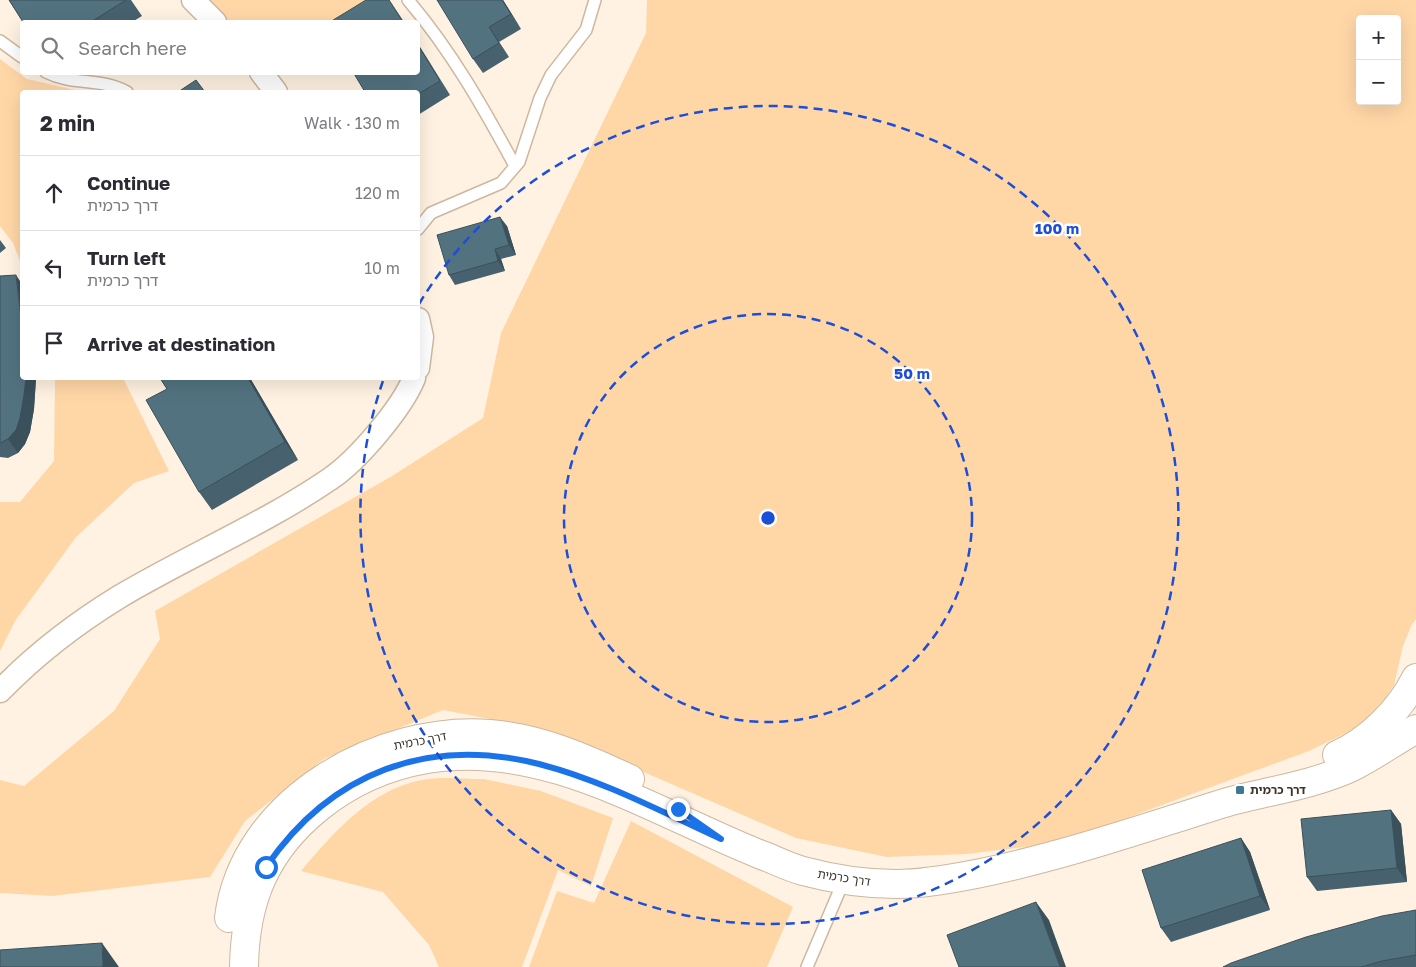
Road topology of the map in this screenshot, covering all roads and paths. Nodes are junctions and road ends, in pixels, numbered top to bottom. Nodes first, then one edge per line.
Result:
1 (193, 0) edge
2 (408, 0) edge
3 (595, 0) edge
4 (212, 20) edge
5 (0, 41) edge
6 (20, 56) edge
7 (52, 75) edge
8 (263, 75) edge
9 (123, 90) edge
10 (274, 90) edge
11 (515, 166) junction
12 (420, 227) edge
13 (420, 328) edge
14 (420, 352) edge
15 (413, 380) edge
16 (1416, 678) edge
17 (0, 691) edge
18 (1416, 729) edge
19 (1232, 800) junction
20 (721, 839) junction
21 (844, 880) junction
22 (226, 967) edge
23 (244, 967) edge
24 (807, 967) edge

1 - 4 street
2 - 11 lane
3 - 11 lane
5 - 6 lane
7 - 9 lane
8 - 10 street
11 - 12 lane
13 - 14 street
15 - 17 street
16 - 19 street, דרך כרמית
18 - 19 street, דרך כרמית
19 - 21 street, דרך כרמית
20 - 21 street, דרך כרמית
20 - 22 street, דרך כרמית
20 - 23 street, דרך כרמית
21 - 24 lane

